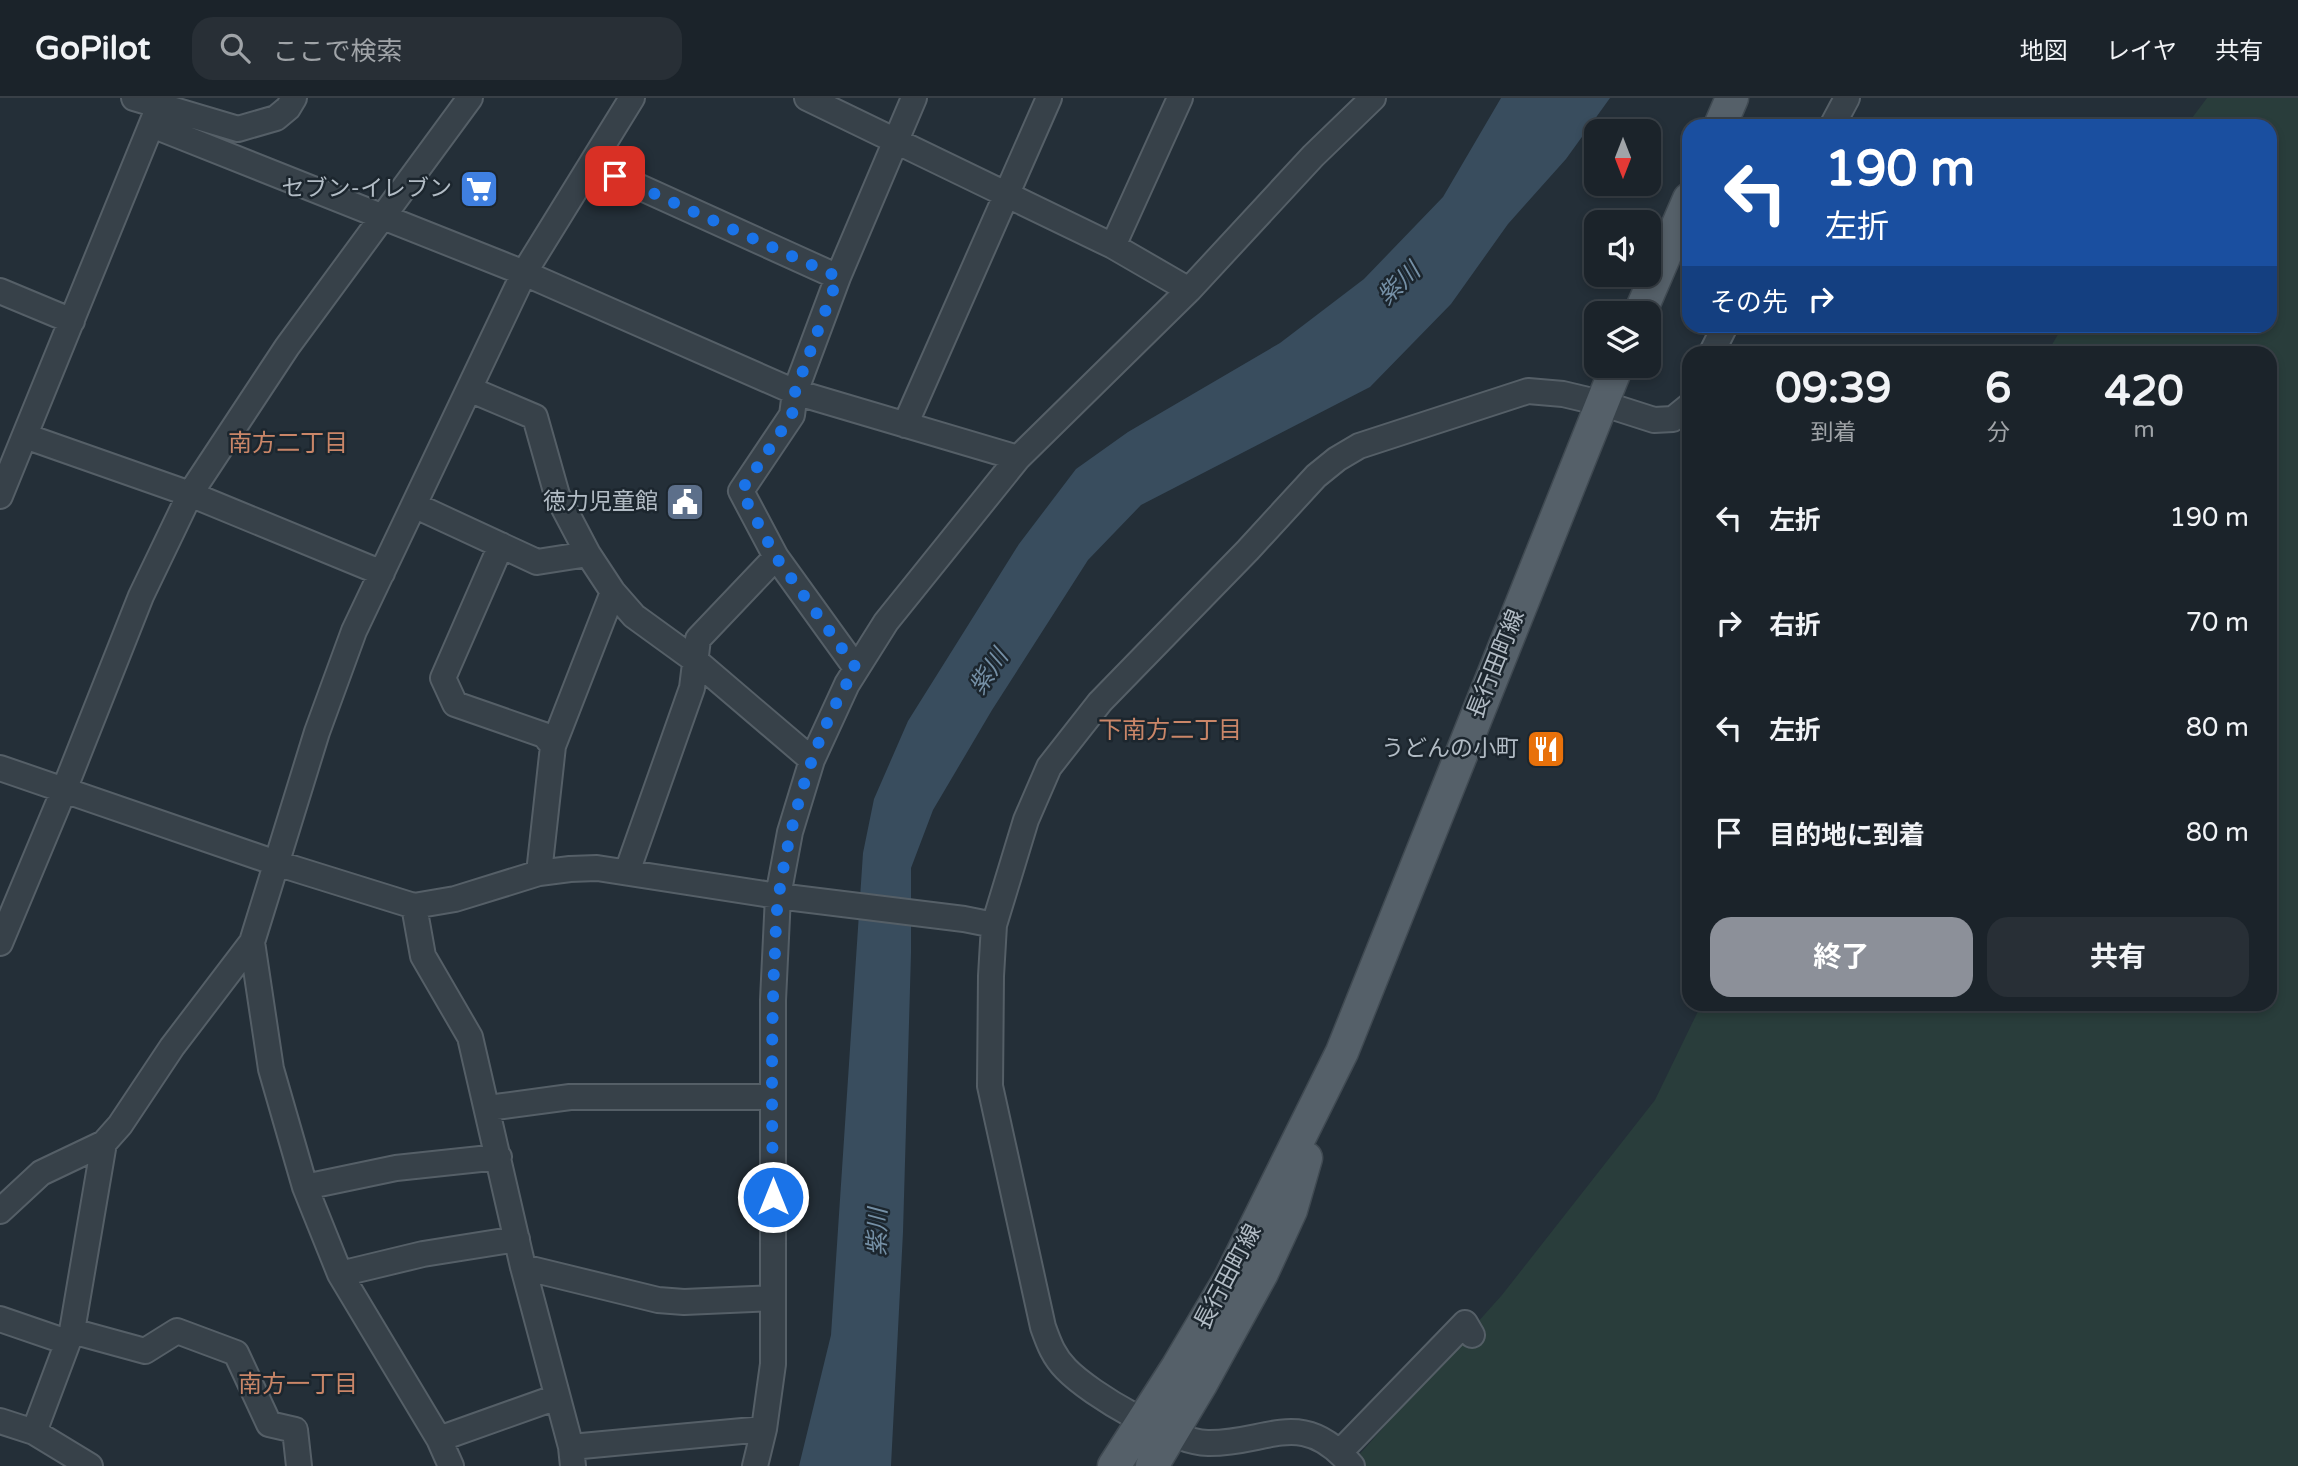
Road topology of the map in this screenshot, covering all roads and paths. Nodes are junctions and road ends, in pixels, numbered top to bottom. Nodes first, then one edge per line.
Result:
1 (134, 98) edge
2 (295, 98) edge
3 (470, 98) edge
4 (632, 98) edge
5 (807, 98) edge
6 (914, 98) edge
7 (1049, 98) edge
8 (1181, 98) edge
9 (1373, 98) edge
10 (1732, 98) edge
11 (1847, 98) edge
12 (156, 116) junction
13 (1723, 119) edge
14 (1836, 119) edge
15 (896, 141) junction
16 (590, 165) junction
17 (1006, 194) junction
18 (1682, 214) edge
19 (384, 217) junction
20 (1113, 246) junction
21 (524, 273) junction
22 (838, 277) junction
23 (1189, 290) junction
24 (0, 292) edge
25 (1645, 301) edge
26 (72, 321) junction
27 (1612, 378) edge
28 (469, 389) junction
29 (795, 392) junction
30 (1601, 403) junction
31 (1682, 412) edge
32 (905, 425) junction
33 (25, 436) junction
34 (1018, 458) junction
35 (190, 495) junction
36 (0, 496) edge
37 (414, 505) junction
38 (501, 545) junction
39 (587, 554) junction
40 (776, 557) junction
41 (382, 573) junction
42 (613, 593) junction
43 (696, 662) junction
44 (856, 668) junction
45 (553, 746) junction
46 (812, 760) junction
47 (0, 768) edge
48 (64, 790) junction
49 (276, 863) junction
50 (627, 872) junction
51 (539, 873) junction
52 (778, 896) junction
53 (414, 906) junction
54 (994, 925) junction
55 (0, 943) edge
56 (252, 943) junction
57 (772, 1097) junction
58 (488, 1108) junction
59 (104, 1143) junction
60 (499, 1157) junction
61 (305, 1187) junction
62 (0, 1210) edge
63 (517, 1239) junction
64 (523, 1267) junction
65 (340, 1275) junction
66 (773, 1298) junction
67 (0, 1319) edge
68 (1472, 1335) dead end
69 (70, 1337) junction
70 (557, 1397) junction
71 (0, 1421) edge
72 (1158, 1428) junction
73 (764, 1429) junction
74 (34, 1432) junction
75 (439, 1438) junction
76 (572, 1456) edge
77 (1346, 1459) edge
78 (90, 1466) edge
79 (299, 1466) edge
80 (451, 1466) edge
81 (755, 1466) edge
82 (1114, 1466) edge
83 (1152, 1466) edge

1 - 12 street
2 - 12 street
3 - 19 street
4 - 16 street
5 - 15 street
6 - 15 street
7 - 17 street
8 - 20 street
9 - 23 street
10 - 13 main road
11 - 14 street
12 - 19 street
12 - 26 street
15 - 17 street
15 - 22 street
16 - 21 street
16 - 22 street
17 - 20 street
17 - 32 street
18 - 25 main road
19 - 21 street
19 - 35 street
20 - 23 street
21 - 28 street
21 - 29 street
22 - 29 street
23 - 34 street
24 - 26 street
26 - 33 street
27 - 30 main road, 長行田町線
28 - 37 street
28 - 39 street
29 - 32 street
29 - 40 street
30 - 31 street
30 - 54 street
30 - 72 main road, 長行田町線
32 - 34 street
33 - 35 street
33 - 36 street
34 - 44 street
35 - 41 street
35 - 48 street
37 - 38 street
37 - 41 street
38 - 39 street
38 - 45 street
39 - 42 street
40 - 43 street
40 - 44 street
41 - 49 street
42 - 43 street
42 - 45 street
43 - 46 street
43 - 50 street
44 - 46 street
45 - 51 street
46 - 52 street
47 - 48 street
48 - 49 street
48 - 55 street
49 - 53 street
49 - 56 street
50 - 51 street
50 - 52 street
51 - 53 street
52 - 54 street
52 - 57 street
53 - 58 street
54 - 72 street
56 - 59 street
56 - 61 street
57 - 58 street
57 - 66 street
58 - 60 street
59 - 62 street
59 - 69 street
60 - 61 street
60 - 63 street
61 - 65 street
63 - 64 street
63 - 65 street
64 - 66 street
64 - 70 street
65 - 75 street
66 - 73 street
67 - 69 street
68 - 77 street
69 - 74 street
69 - 79 street
70 - 75 street
70 - 76 street
71 - 74 street
72 - 77 street
72 - 82 main road, 長行田町線
72 - 83 main road, 長行田町線
73 - 76 street
73 - 81 street
74 - 78 street
75 - 80 street

